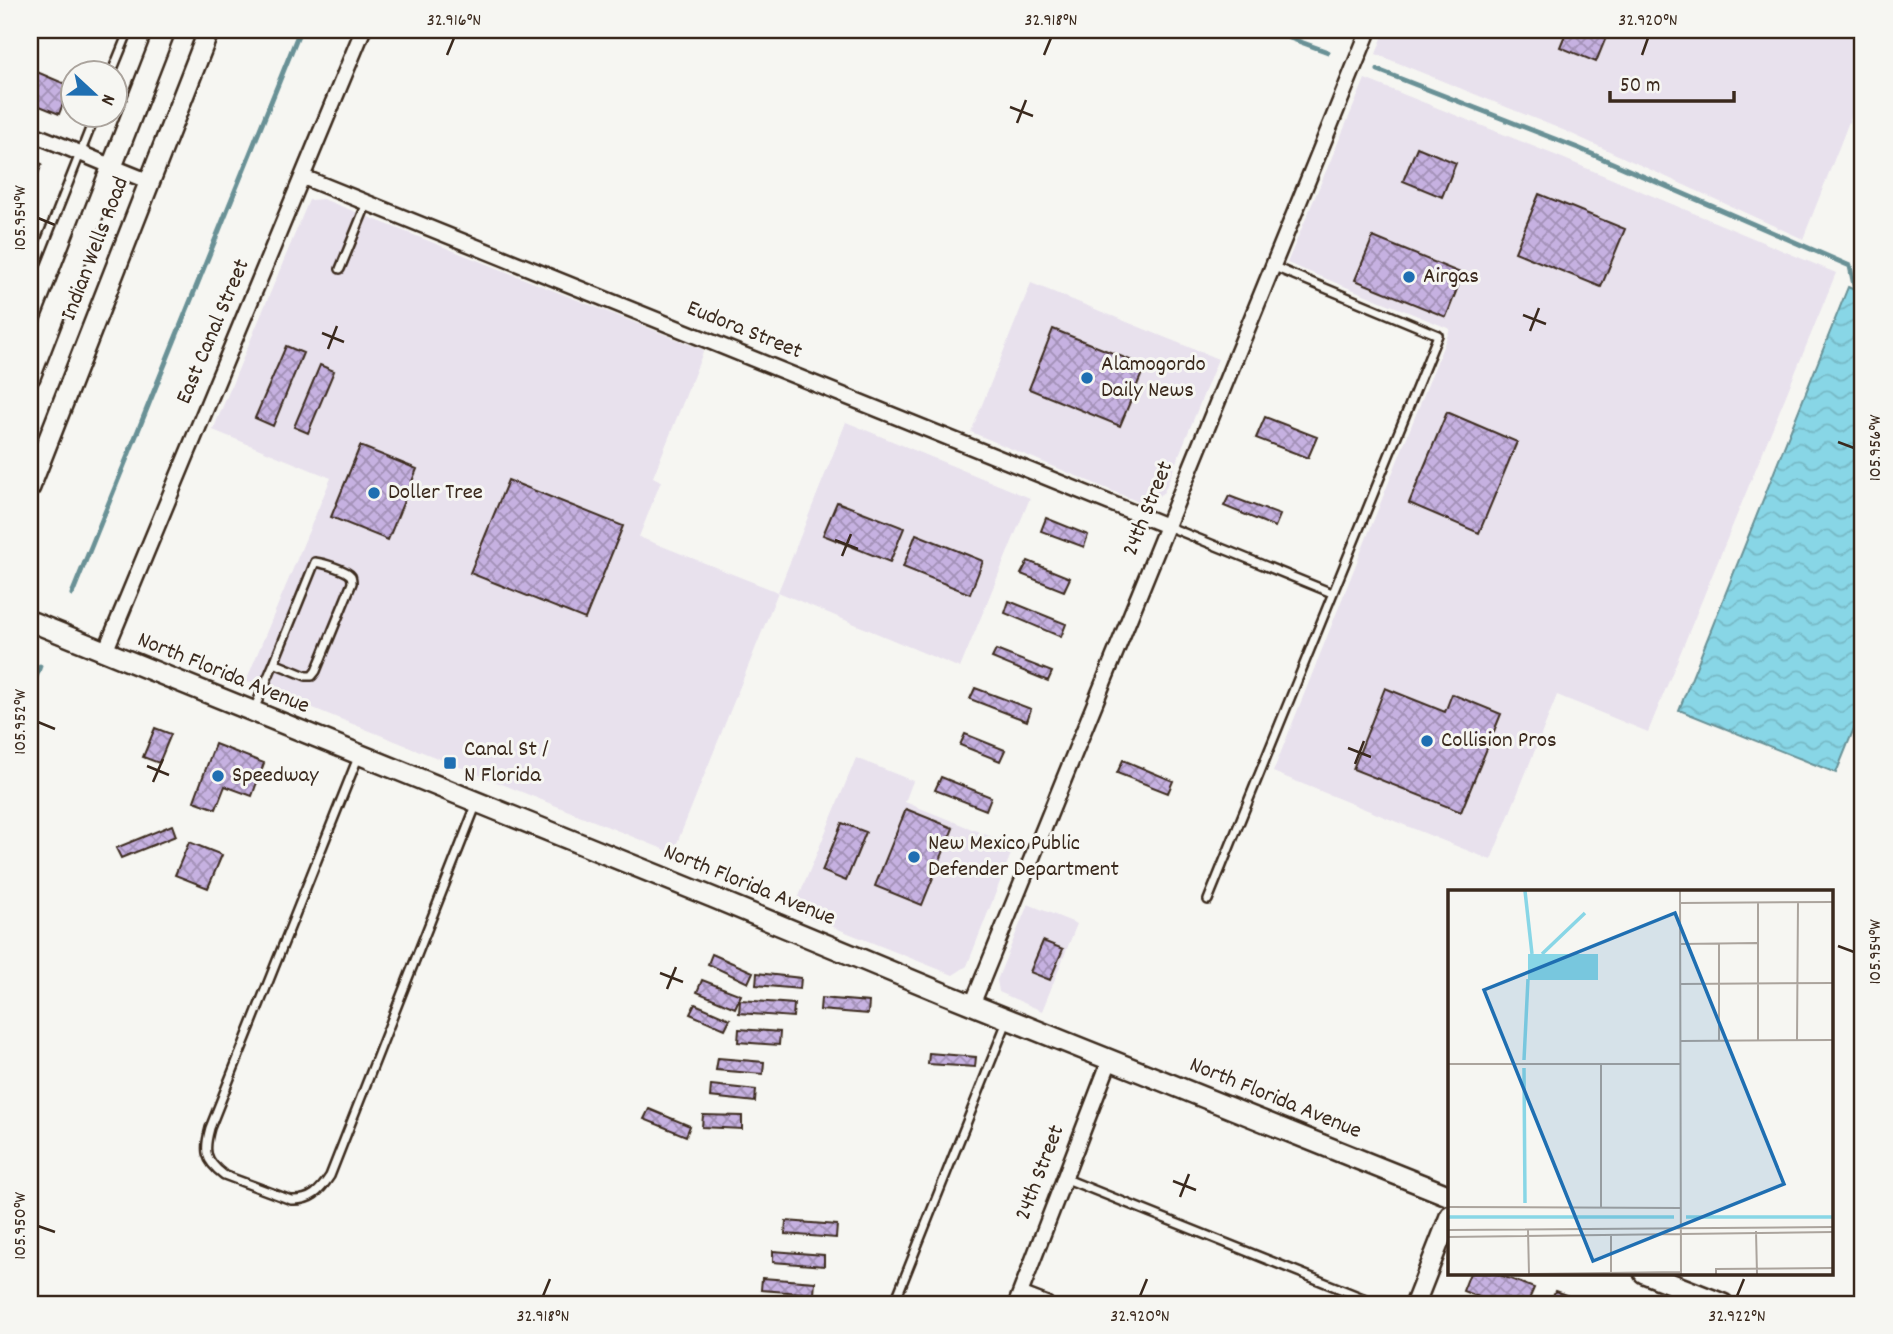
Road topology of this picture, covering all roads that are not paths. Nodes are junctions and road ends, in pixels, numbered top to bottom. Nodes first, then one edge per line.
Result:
1 (129, 30) edge
2 (165, 30) edge
3 (209, 30) edge
4 (363, 30) edge
5 (1369, 30) edge
6 (117, 60) edge
7 (89, 130) edge
8 (30, 133) edge
9 (80, 152) junction
10 (111, 167) junction
11 (303, 177) junction
12 (148, 181) junction
13 (367, 203) junction
14 (1272, 266) junction
15 (340, 270) dead end
16 (30, 280) edge
17 (30, 377) edge
18 (30, 487) edge
19 (1167, 526) junction
20 (1332, 593) junction
21 (30, 621) edge
22 (106, 652) junction
23 (274, 663) junction
24 (253, 712) junction
25 (359, 755) junction
26 (477, 802) junction
27 (1208, 900) dead end
28 (972, 1005) junction
29 (1008, 1019) junction
30 (1110, 1060) junction
31 (1063, 1178) junction
32 (1448, 1195) edge
33 (1448, 1220) edge
34 (1646, 1274) edge
35 (1018, 1299) edge
36 (1696, 1299) edge
37 (894, 1304) edge
38 (1046, 1304) edge
39 (1378, 1304) edge
40 (1415, 1304) edge
41 (1723, 1304) edge

1 - 6 lane
2 - 10 main road, Indian Wells Road
3 - 12 main road, Indian Wells Road
4 - 11 street, East Canal Street
5 - 14 street, 24th Street
7 - 9 lane
8 - 9 street
9 - 10 street
9 - 16 lane
10 - 12 street
10 - 17 main road, Indian Wells Road
11 - 13 street, Eudora Street
11 - 22 street, East Canal Street
12 - 18 main road, Indian Wells Road
13 - 15 lane
13 - 19 street, Eudora Street
14 - 19 street, 24th Street
14 - 20 lane
19 - 20 lane
19 - 28 street, 24th Street
20 - 27 lane
21 - 22 main road, North Florida Avenue
22 - 24 main road, North Florida Avenue
23 - 23 lane
23 - 24 lane
24 - 25 main road, North Florida Avenue
25 - 26 main road, North Florida Avenue
25 - 26 lane
26 - 28 main road, North Florida Avenue
28 - 29 main road, North Florida Avenue
29 - 30 main road, North Florida Avenue
29 - 37 lane
30 - 31 street, 24th Street
30 - 32 main road, North Florida Avenue
31 - 35 street, 24th Street
31 - 39 lane
33 - 40 street
34 - 36 main road
35 - 38 street
36 - 41 main road

